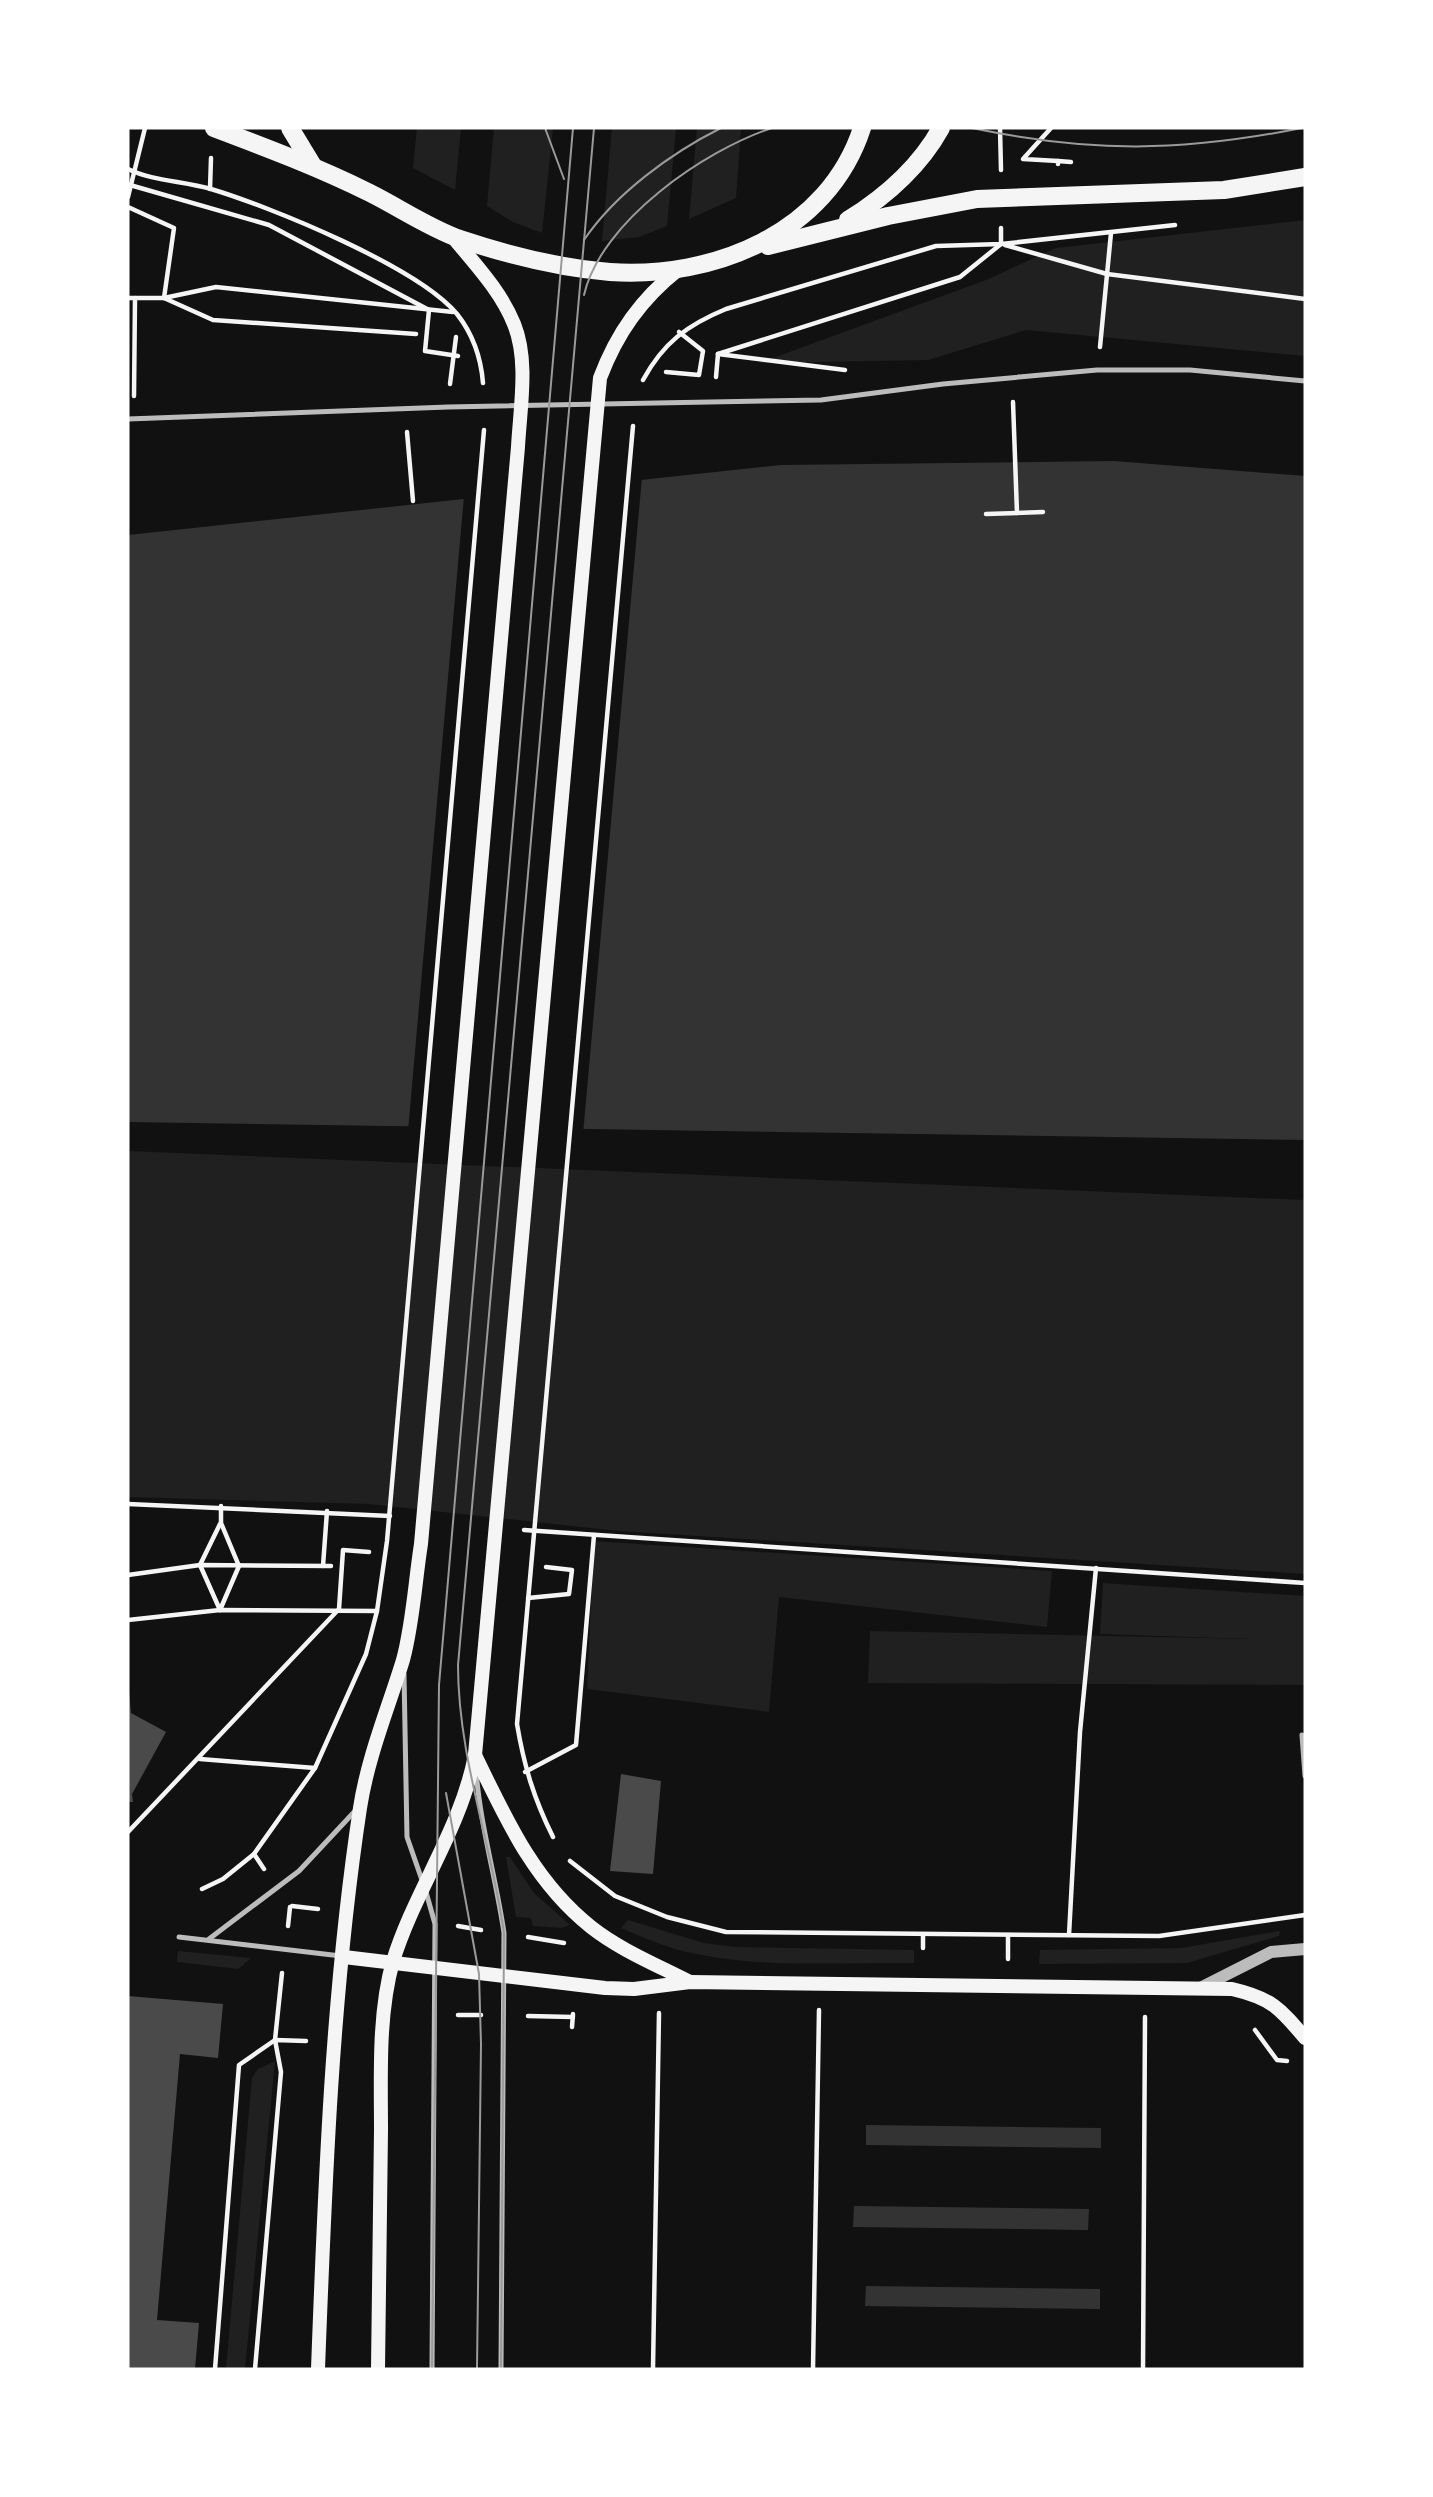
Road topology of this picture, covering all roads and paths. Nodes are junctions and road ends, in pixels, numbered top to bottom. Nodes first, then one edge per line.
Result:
1 (145, 128) edge
2 (214, 128) edge
3 (290, 128) edge
4 (862, 128) edge
5 (942, 128) edge
6 (313, 166) junction
7 (130, 170) edge
8 (1305, 177) edge
9 (130, 185) junction
10 (128, 197) edge
11 (128, 207) edge
12 (833, 229) junction
13 (1111, 233) dead end
14 (451, 235) junction
15 (1060, 238) dead end
16 (1001, 244) junction
17 (741, 253) junction
18 (683, 266) junction
19 (1107, 274) junction
20 (128, 298) edge
21 (164, 298) junction
22 (135, 299) junction
23 (1305, 299) edge
24 (429, 310) junction
25 (455, 312) junction
26 (679, 332) junction
27 (416, 334) dead end
28 (456, 337) dead end
29 (456, 355) junction
30 (851, 370) dead end
31 (1097, 370) junction
32 (666, 372) dead end
33 (1013, 379) junction
34 (1305, 381) edge
35 (642, 382) dead end
36 (484, 388) dead end
37 (134, 391) dead end
38 (447, 407) junction
39 (405, 410) junction
40 (634, 412) dead end
41 (128, 419) edge
42 (484, 423) dead end
43 (413, 500) dead end
44 (1043, 512) dead end
45 (1017, 513) junction
46 (986, 514) dead end
47 (128, 1504) edge
48 (222, 1506) junction
49 (327, 1511) junction
50 (393, 1516) dead end
51 (221, 1523) junction
52 (510, 1529) dead end
53 (594, 1535) junction
54 (369, 1552) dead end
55 (200, 1565) junction
56 (239, 1566) junction
57 (323, 1566) junction
58 (331, 1566) dead end
59 (545, 1567) dead end
60 (1096, 1568) junction
61 (128, 1575) edge
62 (1305, 1583) edge
63 (528, 1598) junction
64 (339, 1609) junction
65 (220, 1610) junction
66 (377, 1611) junction
67 (128, 1620) edge
68 (403, 1657) junction
69 (1302, 1735) dead end
70 (475, 1755) junction
71 (199, 1759) junction
72 (315, 1768) junction
73 (525, 1772) junction
74 (1305, 1776) edge
75 (360, 1805) junction
76 (128, 1832) edge
77 (558, 1845) dead end
78 (254, 1854) junction
79 (563, 1856) dead end
80 (424, 1887) junction
81 (202, 1889) dead end
82 (278, 1889) junction
83 (290, 1906) dead end
84 (1305, 1915) edge
85 (923, 1935) junction
86 (1069, 1935) junction
87 (179, 1937) dead end
88 (209, 1939) junction
89 (923, 1948) dead end
90 (1305, 1949) edge
91 (344, 1957) junction
92 (393, 1963) junction
93 (436, 1969) junction
94 (505, 1977) junction
95 (690, 1982) junction
96 (1202, 1987) junction
97 (818, 2003) dead end
98 (659, 2007) dead end
99 (1145, 2008) dead end
100 (1145, 2015) junction
101 (1157, 2015) dead end
102 (573, 2017) dead end
103 (1242, 2025) dead end
104 (572, 2027) dead end
105 (1305, 2038) edge
106 (1287, 2061) dead end
107 (215, 2369) edge
108 (255, 2369) edge
109 (317, 2369) edge
110 (378, 2369) edge
111 (432, 2369) edge
112 (500, 2369) edge
113 (653, 2369) edge
114 (813, 2369) edge
115 (1143, 2369) edge

1 - 7 path
2 - 6 main road
3 - 6 main road
4 - 17 main road
5 - 12 main road
6 - 14 main road
7 - 9 path
7 - 25 path
8 - 12 main road
9 - 10 path
9 - 24 path
11 - 21 path
12 - 17 main road
13 - 19 path
14 - 18 main road
14 - 68 main road
15 - 16 path
16 - 19 path
16 - 26 path
16 - 30 path
17 - 18 main road
18 - 70 main road
19 - 23 path
19 - 31 path
20 - 22 path
21 - 22 path
21 - 24 path
21 - 27 path
22 - 37 path
24 - 25 path
24 - 29 path
25 - 36 path
26 - 32 path
26 - 35 path
28 - 29 path
29 - 38 path
31 - 33 lane
31 - 34 lane
33 - 38 lane
33 - 45 path
38 - 39 lane
39 - 41 lane
39 - 43 path
40 - 63 path
42 - 66 path
44 - 45 path
45 - 46 path
47 - 48 path
48 - 49 path
48 - 51 path
49 - 50 path
49 - 57 path
51 - 55 path
51 - 56 path
52 - 53 path
53 - 60 path
53 - 73 path
54 - 64 path
55 - 56 path
55 - 61 path
55 - 65 path
56 - 57 path
56 - 65 path
57 - 58 path
59 - 63 path
60 - 62 path
60 - 86 path
63 - 73 path
64 - 65 path
64 - 66 path
64 - 71 path
65 - 67 path
66 - 72 path
68 - 75 main road
68 - 80 lane
69 - 74 lane
70 - 80 main road
70 - 94 lane
70 - 95 main road
71 - 72 path
71 - 76 path
72 - 78 path
73 - 77 path
75 - 82 lane
75 - 91 main road
78 - 81 path
78 - 82 path
79 - 85 path
80 - 92 main road
80 - 93 lane
82 - 83 path
82 - 88 lane
84 - 86 path
85 - 86 path
85 - 89 path
87 - 88 lane
88 - 91 lane
90 - 96 street
91 - 92 main road
91 - 109 main road
92 - 93 main road
92 - 110 main road
93 - 94 main road
93 - 111 lane
94 - 95 main road
94 - 112 lane
95 - 96 main road
96 - 105 main road
97 - 114 path
98 - 113 path
99 - 100 path
100 - 101 path
100 - 115 path
102 - 104 path
103 - 106 path
107 - 108 path

